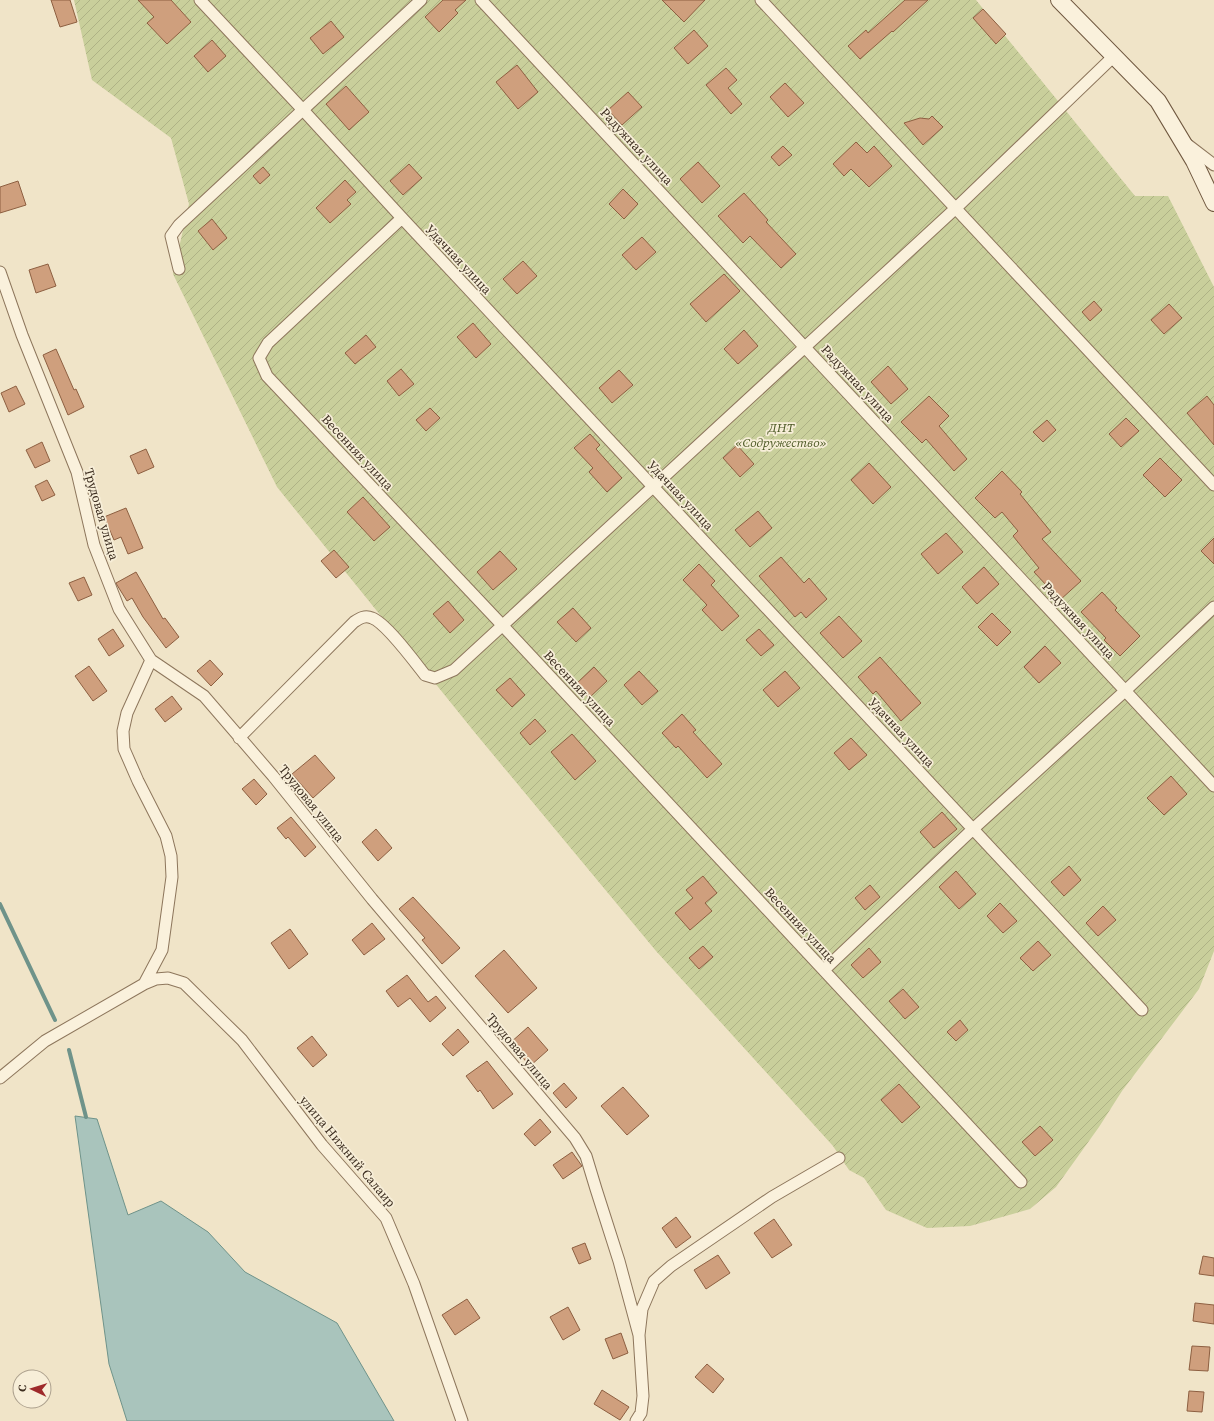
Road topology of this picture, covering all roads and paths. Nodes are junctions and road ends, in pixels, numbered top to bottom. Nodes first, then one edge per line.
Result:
1 (200, 0) edge
2 (421, 0) edge
3 (481, 0) edge
4 (761, 0) edge
5 (1059, 0) edge
6 (1114, 56) junction
7 (303, 110) junction
8 (1181, 140) junction
9 (1214, 166) edge
10 (1214, 203) edge
11 (956, 208) junction
12 (402, 218) junction
13 (179, 269) dead end
14 (0, 272) edge
15 (805, 347) junction
16 (1214, 485) edge
17 (654, 486) junction
18 (1214, 607) edge
19 (503, 626) junction
20 (151, 660) junction
21 (1125, 691) junction
22 (240, 738) junction
23 (1214, 786) edge
24 (973, 829) junction
25 (824, 970) junction
26 (144, 984) junction
27 (1142, 1010) dead end
28 (0, 1078) edge
29 (839, 1158) dead end
30 (1021, 1182) dead end
31 (639, 1335) junction
32 (462, 1421) edge
33 (636, 1421) edge

1 - 7 street, Удачная улица
2 - 7 street
3 - 15 street, Радужная улица
4 - 11 street
5 - 6 street
6 - 8 street
6 - 11 street
7 - 12 street, Удачная улица
7 - 13 street
8 - 9 street
8 - 10 street
11 - 15 street
11 - 16 street
12 - 17 street, Удачная улица
12 - 19 street, Весенняя улица
14 - 20 street, Трудовая улица
15 - 17 street
15 - 21 street, Радужная улица
17 - 19 street
17 - 24 street, Удачная улица
18 - 21 street
19 - 22 street
19 - 25 street, Весенняя улица
20 - 22 street, Трудовая улица
20 - 26 street
21 - 23 street, Радужная улица
21 - 24 street
22 - 31 street, Трудовая улица
24 - 25 street
24 - 27 street, Удачная улица
25 - 30 street, Весенняя улица
26 - 28 street, улица Нижний Салаир
26 - 32 street, улица Нижний Салаир
29 - 31 street
31 - 33 street

